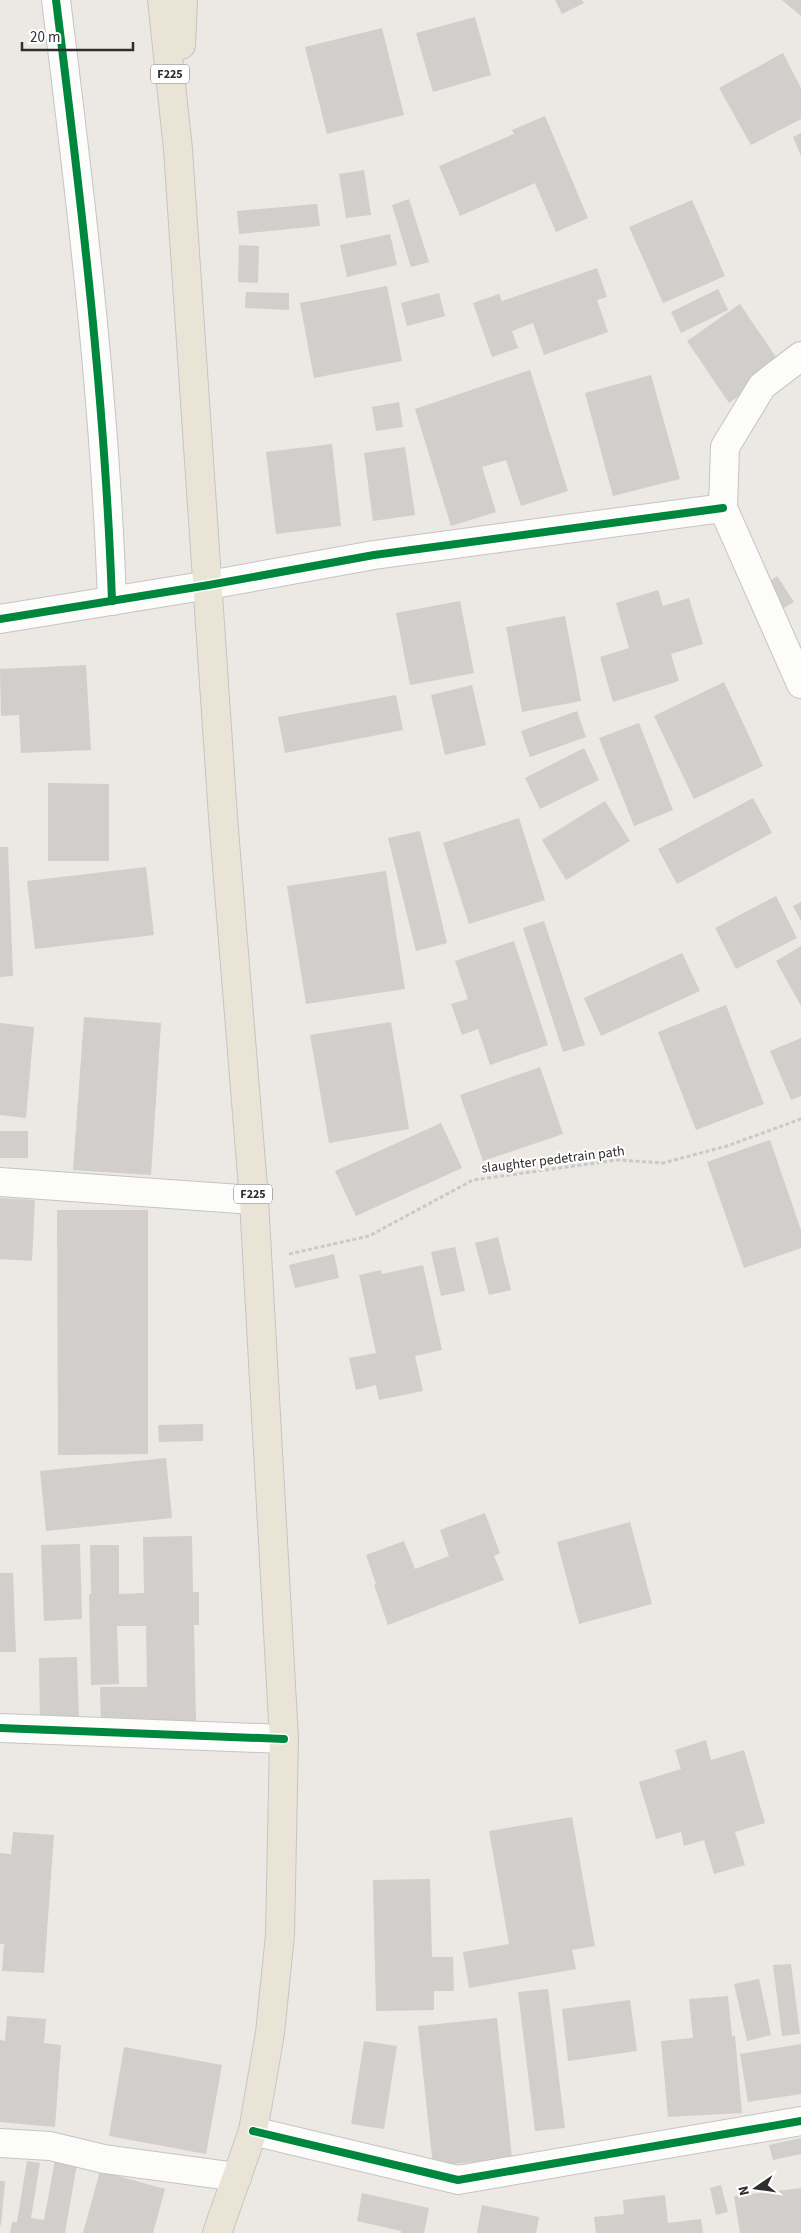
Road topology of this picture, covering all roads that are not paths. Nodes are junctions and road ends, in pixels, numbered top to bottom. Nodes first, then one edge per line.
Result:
1 (56, 0) edge
2 (162, 0) edge
3 (183, 0) edge
4 (178, 148) junction
5 (801, 356) edge
6 (723, 508) junction
7 (209, 585) junction
8 (112, 601) junction
9 (0, 619) edge
10 (801, 684) edge
11 (0, 1182) edge
12 (254, 1200) junction
13 (0, 1728) edge
14 (284, 1739) junction
15 (801, 2121) edge
16 (253, 2131) junction
17 (0, 2143) edge
18 (237, 2176) junction
19 (217, 2233) edge

1 - 8 street
2 - 4 main road, F225
3 - 4 main road, F225
4 - 7 main road, F225
5 - 6 street
6 - 7 street
6 - 10 street
7 - 8 street
7 - 12 main road, F225
8 - 9 street
11 - 12 street
12 - 14 main road, F225
13 - 14 street
14 - 16 main road, F225
15 - 16 street
16 - 18 main road, F225
17 - 18 street
18 - 19 main road, F225

